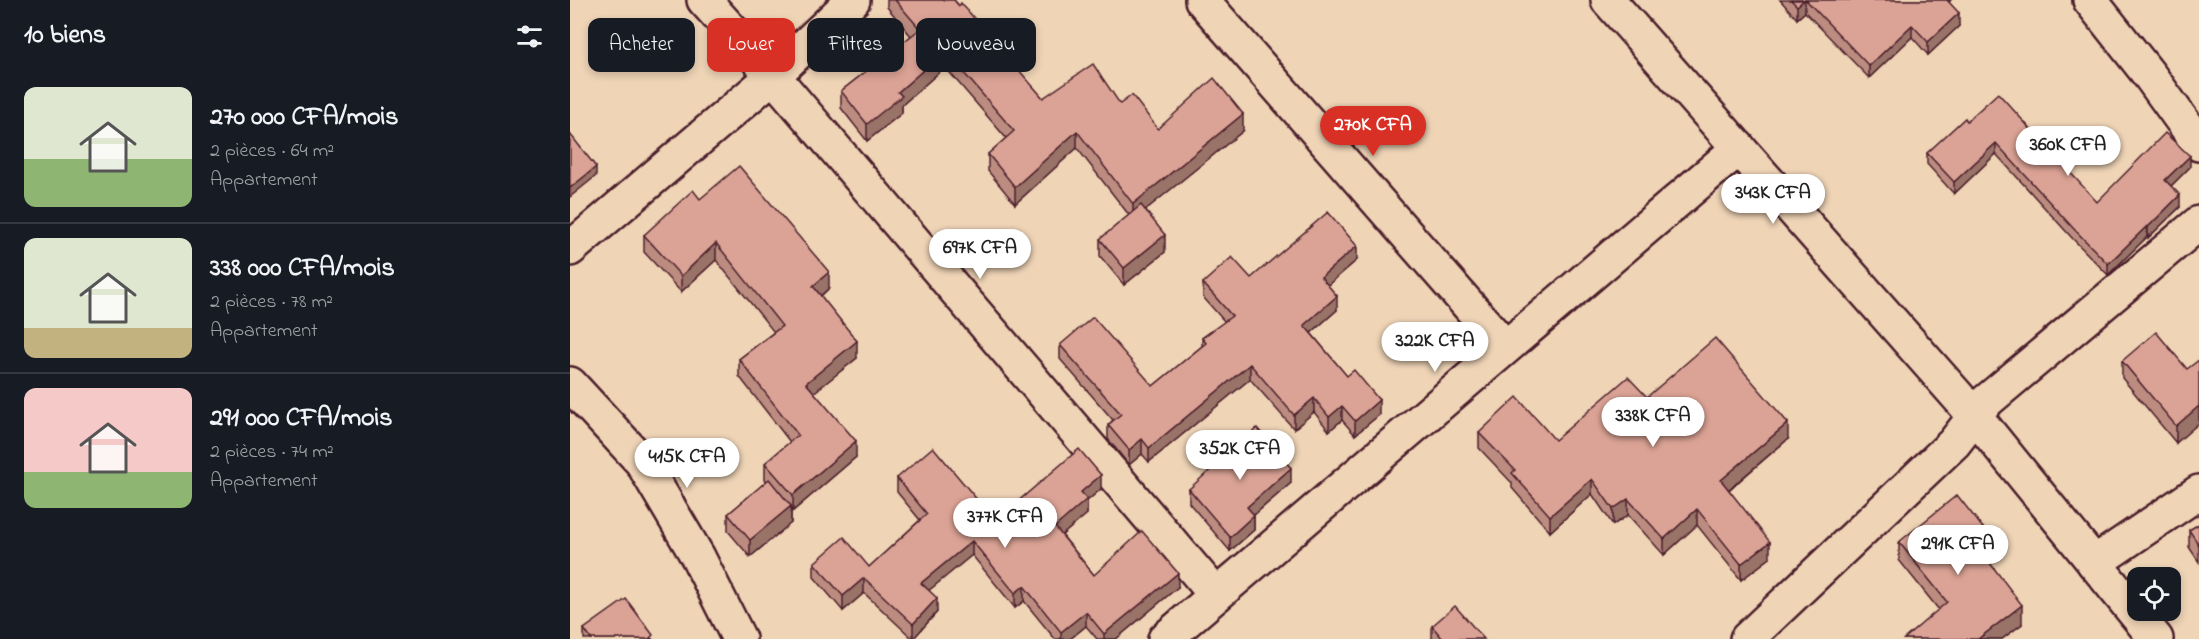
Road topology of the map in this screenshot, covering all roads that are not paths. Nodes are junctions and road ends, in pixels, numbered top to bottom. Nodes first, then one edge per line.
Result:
1 (704, 0) edge
2 (853, 0) edge
3 (1202, 0) edge
4 (1608, 0) edge
5 (2090, 0) edge
6 (773, 76) junction
7 (2199, 144) edge
8 (1739, 148) junction
9 (2199, 223) edge
10 (570, 249) edge
11 (1504, 347) junction
12 (570, 384) edge
13 (1975, 416) junction
14 (2199, 492) edge
15 (2094, 563) junction
16 (1216, 595) junction
17 (739, 639) edge
18 (1165, 639) edge
19 (1747, 639) edge
20 (2156, 639) edge

1 - 6 street
2 - 6 street
3 - 11 street
4 - 8 street
5 - 7 street
6 - 10 street
6 - 16 street
8 - 11 street
8 - 13 street
9 - 13 street
11 - 16 street
12 - 17 street
13 - 15 street
13 - 19 street
14 - 15 street
15 - 20 street
16 - 18 street

